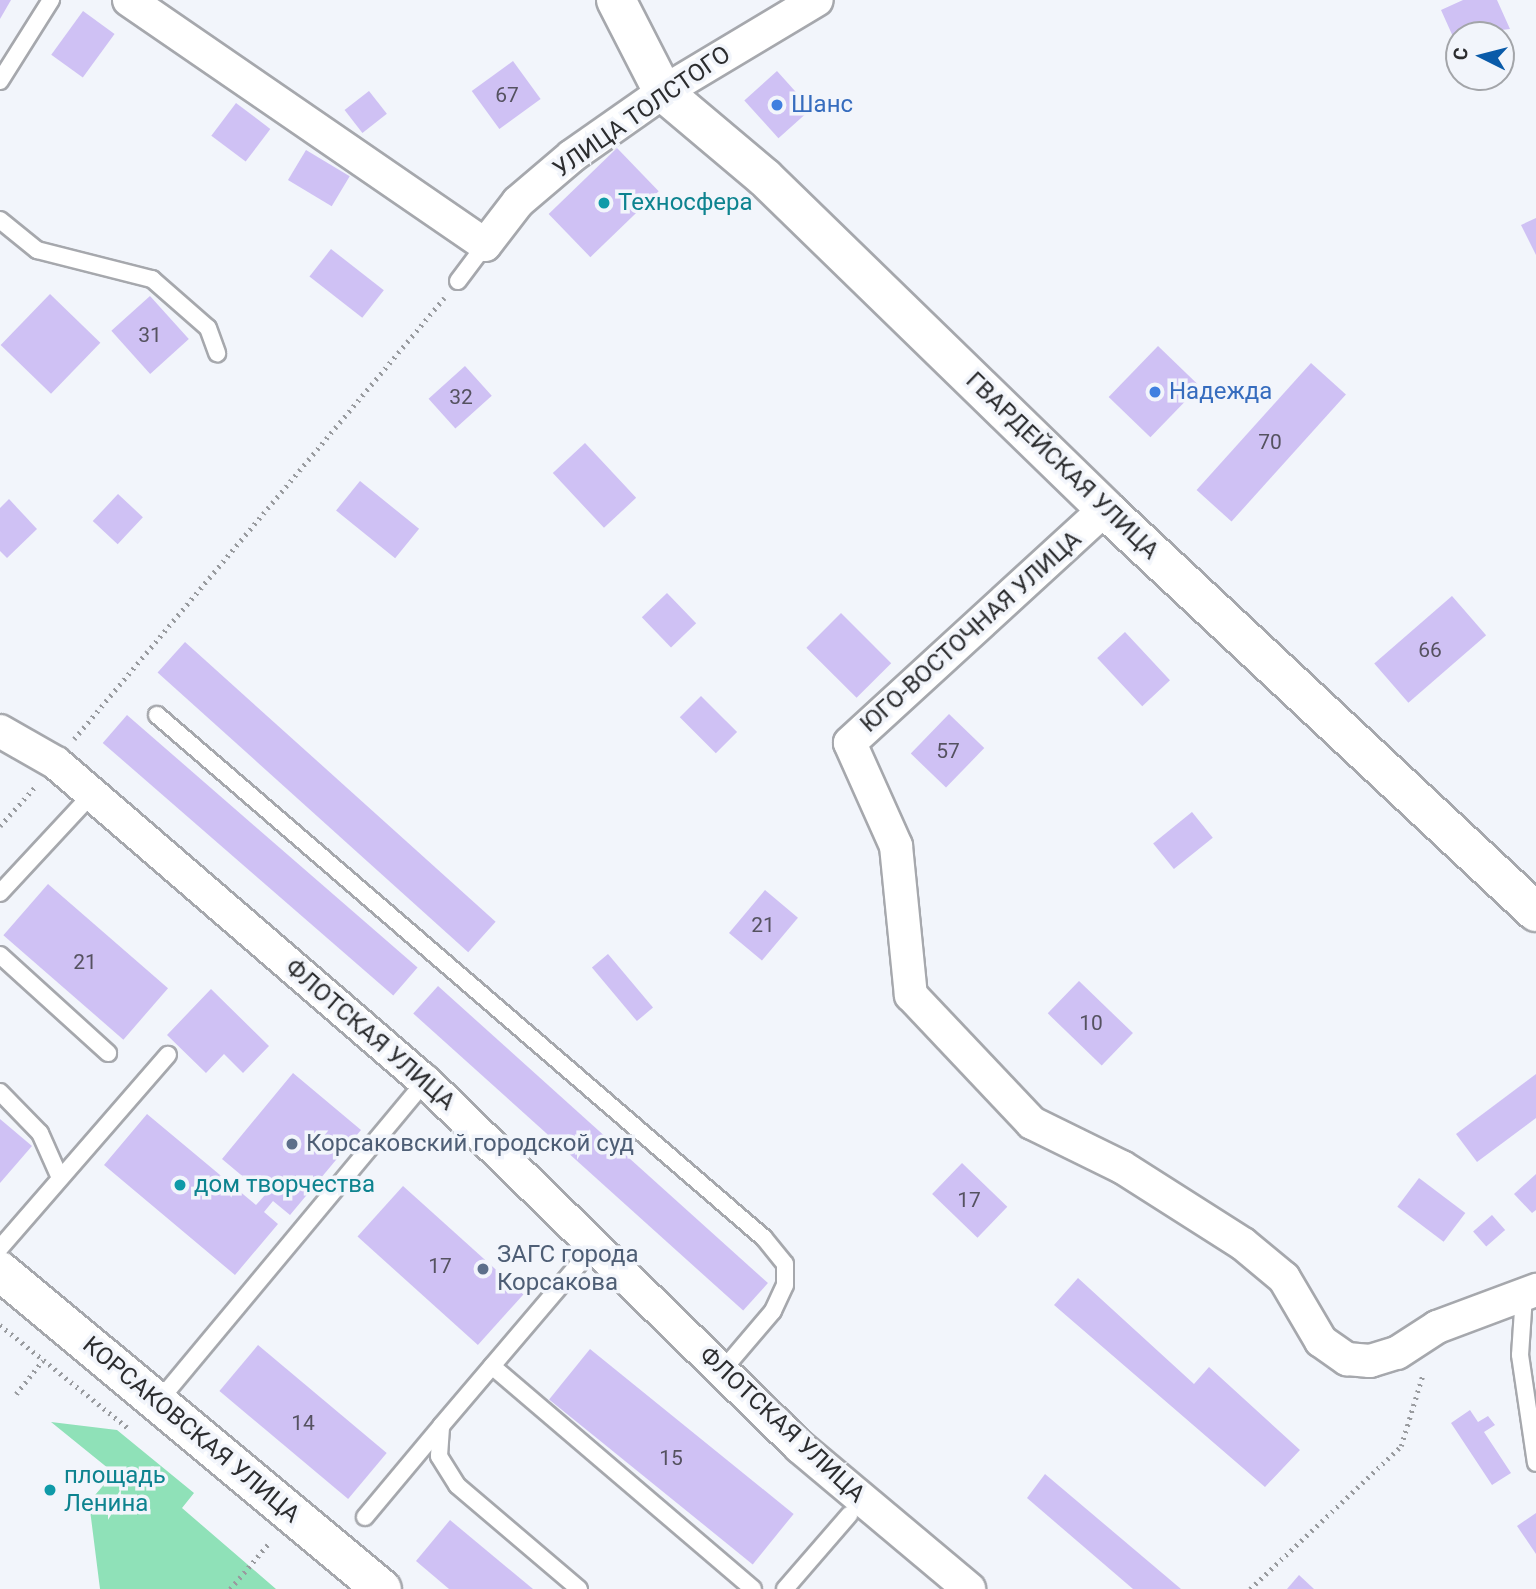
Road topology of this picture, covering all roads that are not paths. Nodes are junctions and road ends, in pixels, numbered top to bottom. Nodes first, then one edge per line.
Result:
1 (51, 0) edge
2 (129, 0) edge
3 (616, 0) edge
4 (817, 0) edge
5 (0, 81) edge
6 (663, 92) junction
7 (0, 220) edge
8 (485, 246) junction
9 (458, 281) road end
10 (217, 353) dead end
11 (1105, 509) junction
12 (157, 715) dead end
13 (0, 731) edge
14 (92, 794) junction
15 (0, 893) edge
16 (1536, 912) edge
17 (0, 956) edge
18 (108, 1053) dead end
19 (168, 1055) dead end
20 (425, 1081) junction
21 (0, 1092) edge
22 (60, 1178) junction
23 (594, 1246) junction
24 (0, 1248) edge
25 (0, 1271) edge
26 (1530, 1293) edge
27 (492, 1366) junction
28 (722, 1371) junction
29 (157, 1402) junction
30 (442, 1426) junction
31 (1536, 1463) edge
32 (849, 1515) dead end
33 (365, 1517) dead end
34 (382, 1589) edge
35 (579, 1589) edge
36 (753, 1589) edge
37 (785, 1589) edge
38 (969, 1589) edge

1 - 5 lane
2 - 8 street
3 - 6 main road, ГВАРДЕЙСКАЯ УЛИЦА
4 - 6 street, УЛИЦА ТОЛСТОГО
6 - 8 street, УЛИЦА ТОЛСТОГО
6 - 11 main road, ГВАРДЕЙСКАЯ УЛИЦА
7 - 10 lane
8 - 9 lane
11 - 16 main road, ГВАРДЕЙСКАЯ УЛИЦА
11 - 26 street, ЮГО-ВОСТОЧНАЯ УЛИЦА
12 - 28 lane
13 - 14 street, ФЛОТСКАЯ УЛИЦА
14 - 15 lane
14 - 20 street, ФЛОТСКАЯ УЛИЦА
17 - 18 lane
19 - 22 lane
20 - 23 street, ФЛОТСКАЯ УЛИЦА
20 - 29 lane
21 - 22 lane
22 - 24 lane
23 - 27 lane
23 - 28 street, ФЛОТСКАЯ УЛИЦА
25 - 29 main road, КОРСАКОВСКАЯ УЛИЦА
26 - 31 lane
27 - 30 lane
27 - 36 lane
28 - 38 street, ФЛОТСКАЯ УЛИЦА
29 - 34 main road, КОРСАКОВСКАЯ УЛИЦА
30 - 33 lane
30 - 35 lane
32 - 37 lane

